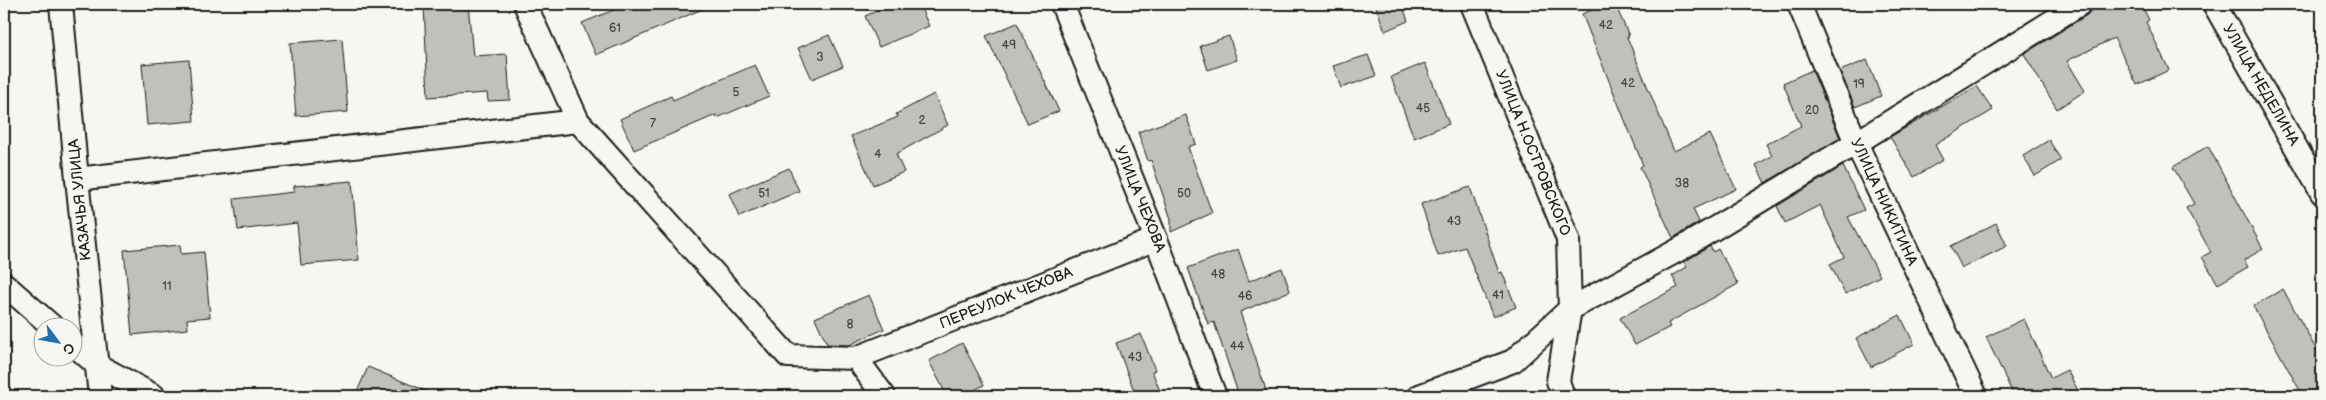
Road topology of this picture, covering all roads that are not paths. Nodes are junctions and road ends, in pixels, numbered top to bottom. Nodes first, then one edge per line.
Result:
1 (61, 4) edge
2 (525, 4) edge
3 (1062, 4) edge
4 (1472, 4) edge
5 (1799, 4) edge
6 (2080, 4) edge
7 (2214, 4) edge
8 (578, 120) junction
9 (1856, 143) junction
10 (77, 179) junction
11 (2322, 193) edge
12 (1156, 239) junction
13 (4, 284) edge
14 (1570, 309) junction
15 (43, 318) edge
16 (82, 352) edge
17 (856, 358) junction
18 (97, 365) junction
19 (100, 396) edge
20 (154, 396) edge
21 (884, 396) edge
22 (1215, 396) edge
23 (1419, 396) edge
24 (1563, 396) edge
25 (1976, 396) edge

1 - 10 street, КАЗАЧЬЯ УЛИЦА
2 - 8 street
3 - 12 street, УЛИЦА ЧЕХОВА
4 - 14 street, УЛИЦА Н.ОСТРОВСКОГО
5 - 9 street, УЛИЦА НИКИТИНА
6 - 9 street
7 - 11 street, УЛИЦА НЕДЕЛИНА
8 - 10 street
8 - 17 street
9 - 14 street
9 - 25 street, УЛИЦА НИКИТИНА
10 - 18 street, КАЗАЧЬЯ УЛИЦА
12 - 17 street, ПЕРЕУЛОК ЧЕХОВА
12 - 22 street, УЛИЦА ЧЕХОВА
13 - 15 street
14 - 23 street
14 - 24 street, УЛИЦА Н.ОСТРОВСКОГО
16 - 18 street
17 - 21 street
18 - 19 street, КАЗАЧЬЯ УЛИЦА
18 - 20 street

